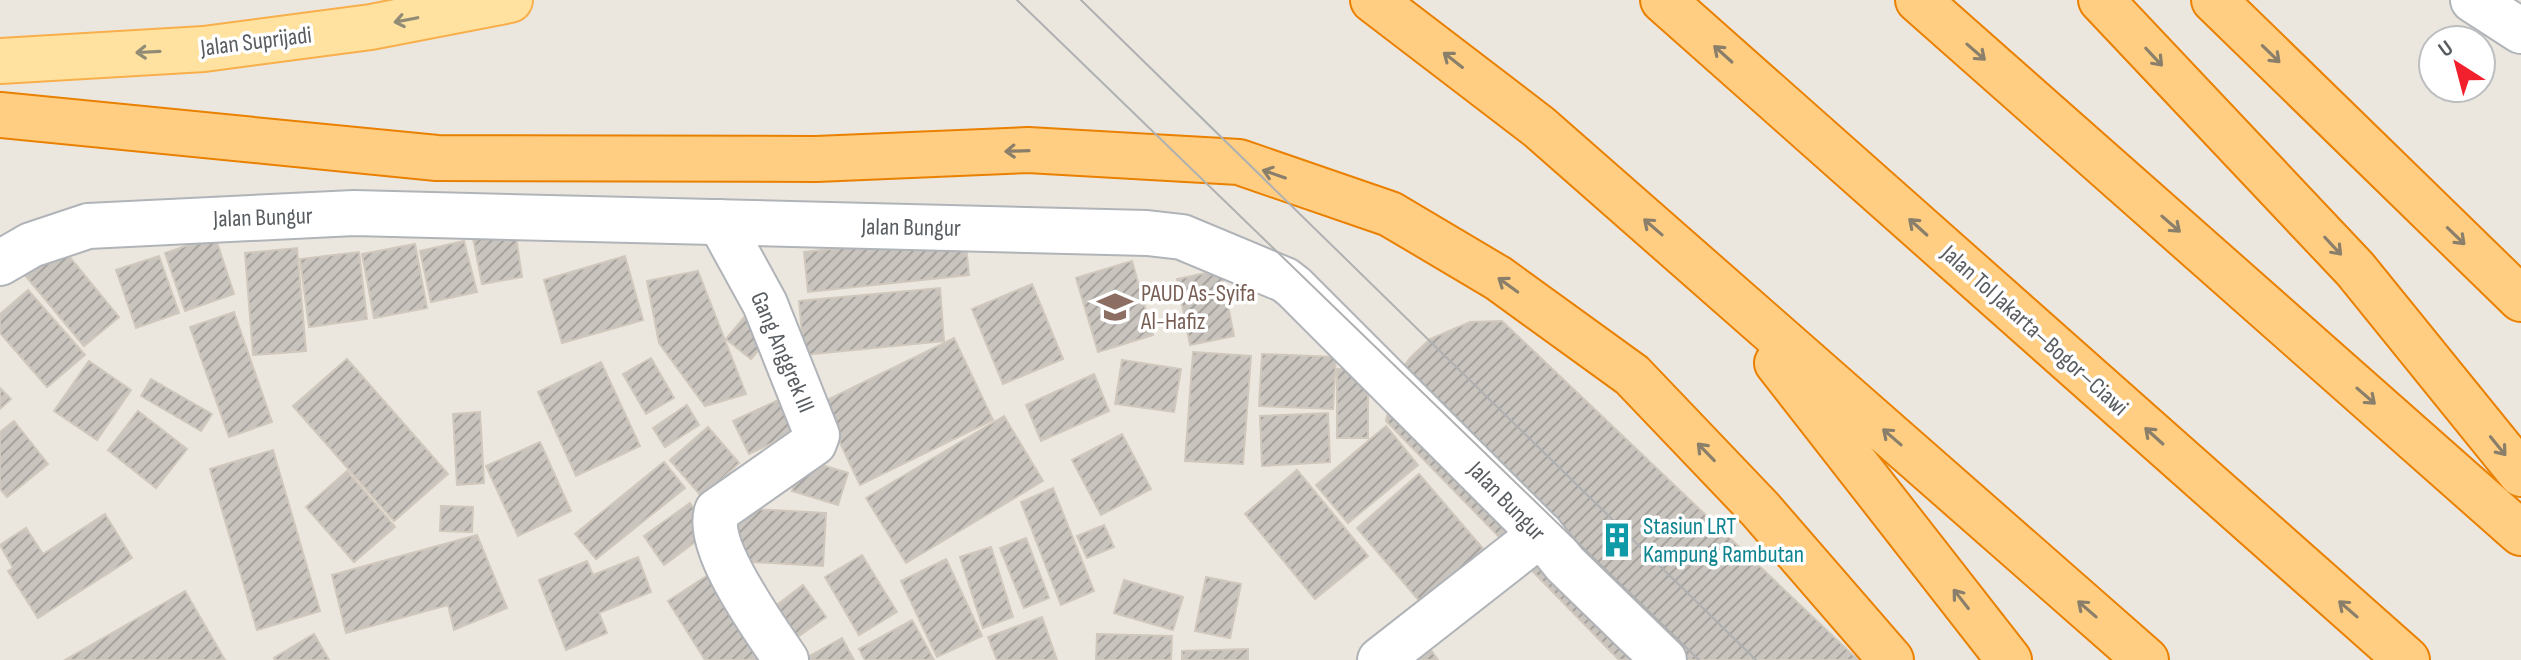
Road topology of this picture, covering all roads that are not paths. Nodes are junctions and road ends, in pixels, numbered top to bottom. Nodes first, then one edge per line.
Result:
1 (510, 0) edge
2 (1373, 0) edge
3 (1663, 0) edge
4 (1918, 0) edge
5 (2101, 0) edge
6 (2214, 0) edge
7 (2473, 0) edge
8 (2521, 31) edge
9 (0, 61) edge
10 (0, 115) edge
11 (720, 222) junction
12 (0, 263) edge
13 (1711, 279) junction
14 (2521, 299) edge
15 (2521, 474) edge
16 (2521, 533) edge
17 (1541, 534) junction
18 (786, 660) edge
19 (1380, 660) edge
20 (1664, 660) edge
21 (1891, 660) edge
22 (2009, 660) edge
23 (2146, 660) edge
24 (2407, 660) edge

1 -> 9 main road, Jalan Suprijadi
13 -> 2 highway
24 -> 3 highway, Jalan Tol Jakarta–Bogor–Ciawi
4 -> 16 highway
5 -> 15 highway
6 -> 14 highway
7 - 8 street
21 -> 10 highway
11 - 12 street, Jalan Bungur
11 - 17 street, Jalan Bungur
11 - 18 street, Gang Anggrek III
22 -> 13 highway
23 -> 13 highway
17 - 19 street
17 - 20 street, Jalan Bungur

